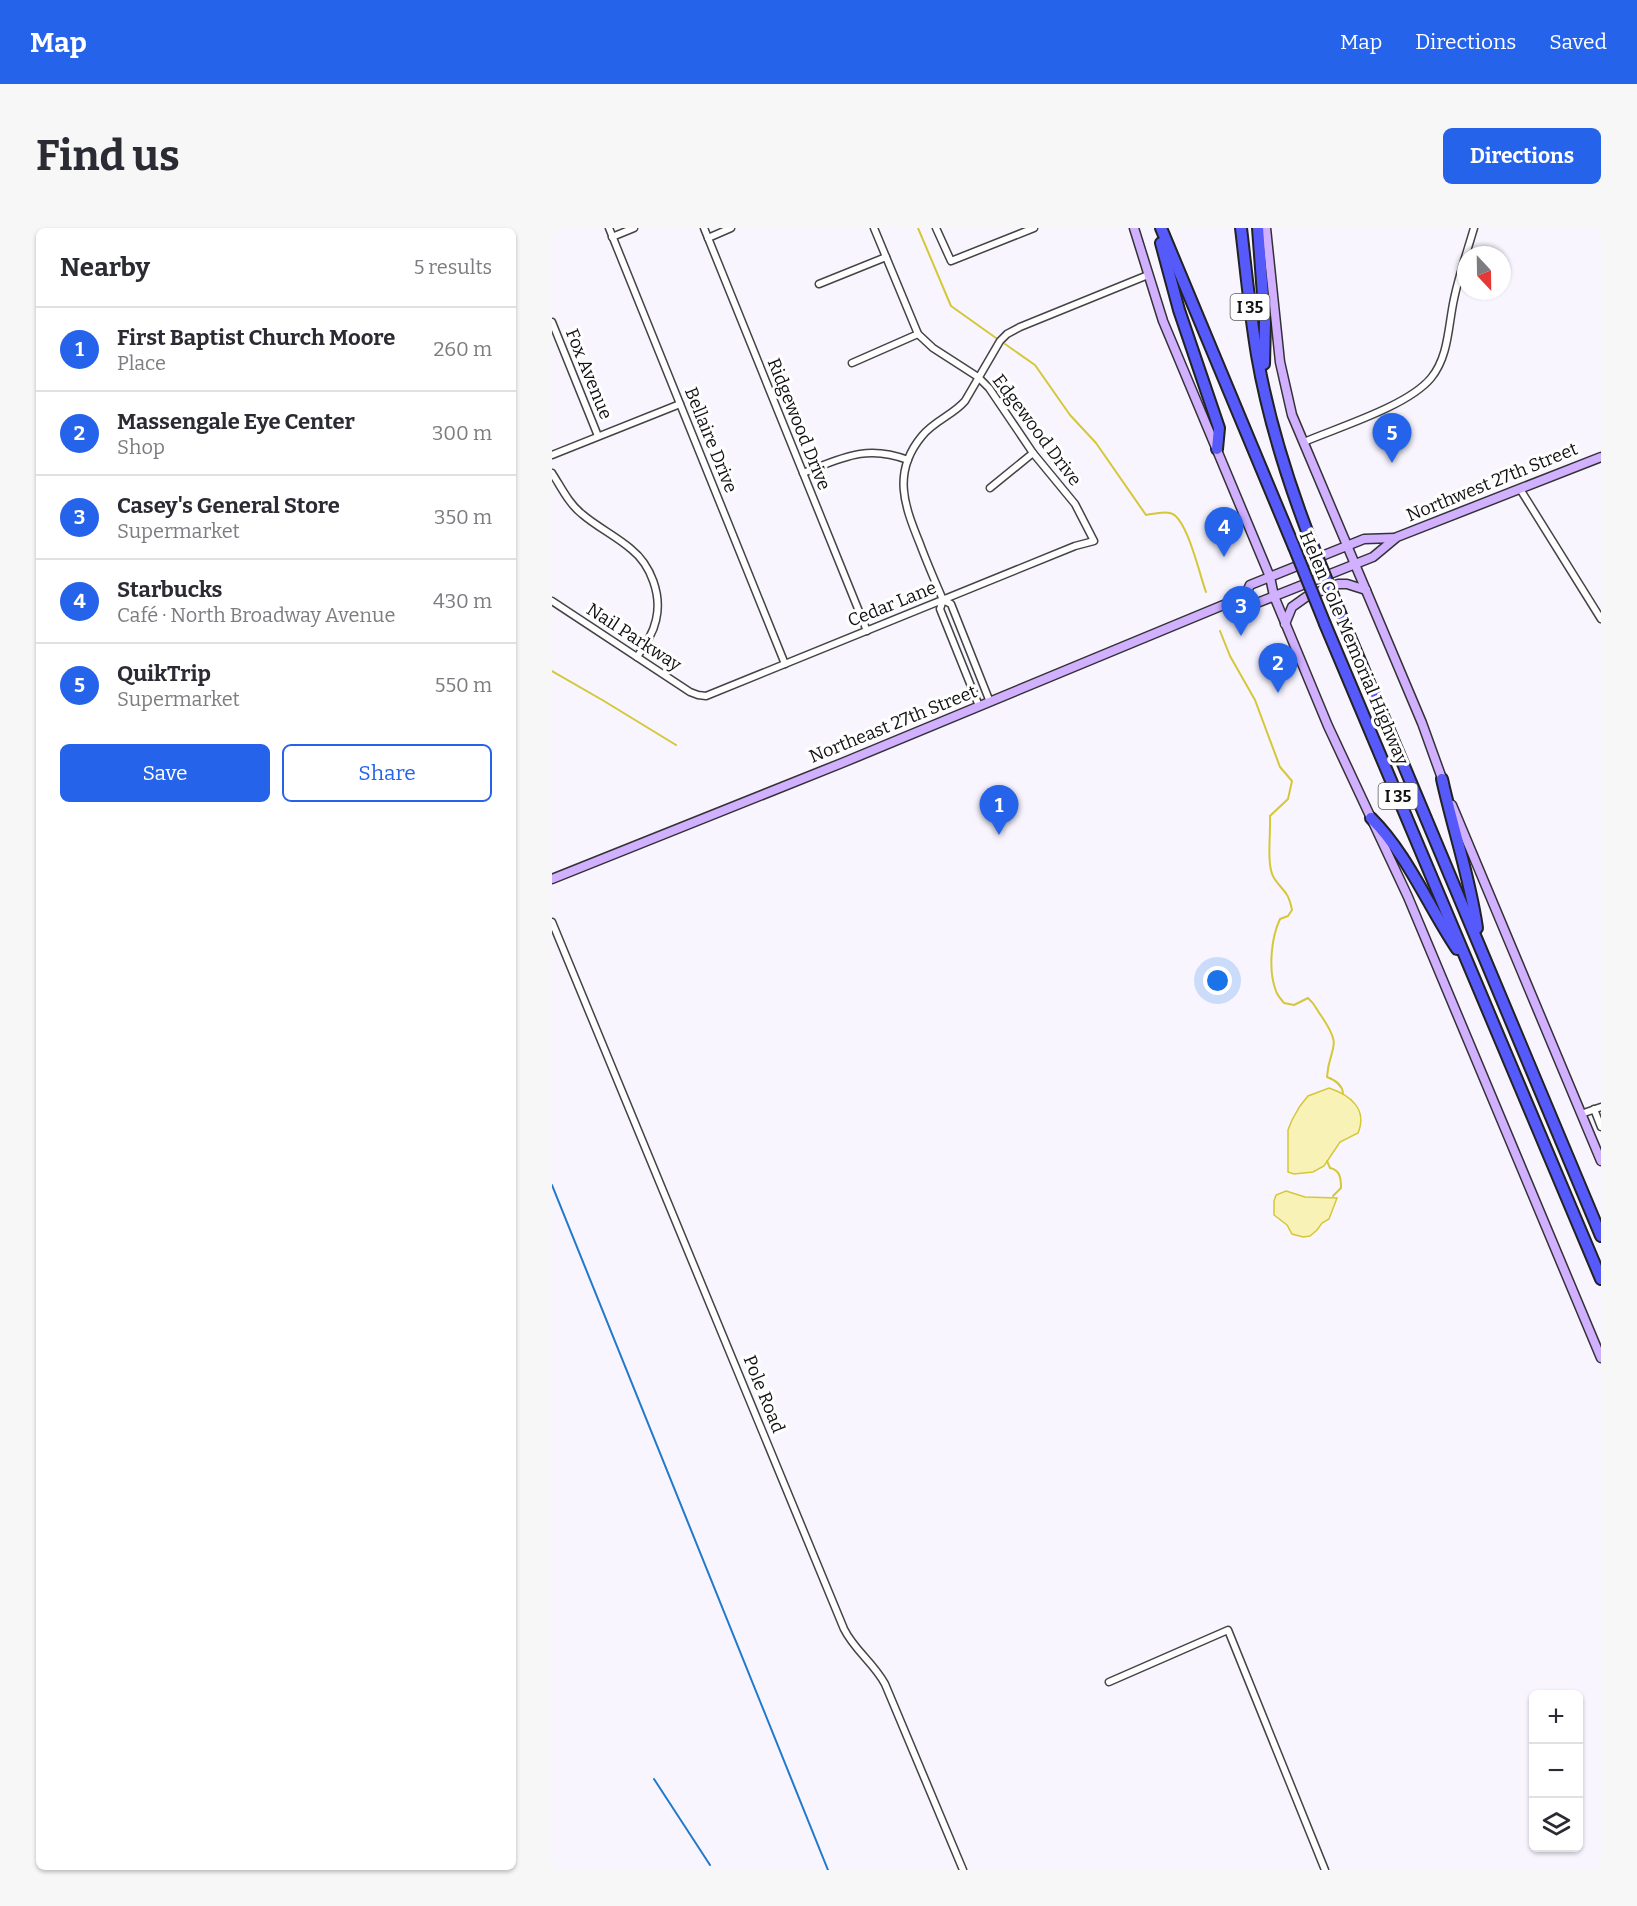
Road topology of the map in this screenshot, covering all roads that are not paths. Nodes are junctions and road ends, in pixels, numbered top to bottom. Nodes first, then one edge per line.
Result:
1 (609, 228) edge
2 (634, 228) edge
3 (704, 228) edge
4 (731, 228) edge
5 (874, 228) edge
6 (936, 228) edge
7 (1034, 228) edge
8 (1134, 228) edge
9 (1159, 228) edge
10 (1241, 228) edge
11 (1258, 228) edge
12 (1266, 228) edge
13 (1474, 228) edge
14 (612, 237) junction
15 (708, 238) junction
16 (886, 257) junction
17 (1148, 275) junction
18 (819, 284) dead end
19 (552, 322) edge
20 (918, 334) junction
21 (852, 363) dead end
22 (978, 377) junction
23 (1263, 386) junction
24 (680, 404) junction
25 (598, 436) junction
26 (1304, 442) junction
27 (1217, 449) junction
28 (1033, 453) junction
29 (552, 455) edge
30 (1601, 457) edge
31 (908, 460) junction
32 (552, 473) edge
33 (803, 473) junction
34 (990, 488) dead end
35 (1520, 489) junction
36 (1395, 538) junction
37 (1094, 541) joint
38 (1348, 545) junction
39 (1356, 564) junction
40 (1270, 577) junction
41 (1366, 590) junction
42 (1245, 596) junction
43 (1274, 596) junction
44 (943, 600) junction
45 (552, 601) edge
46 (1601, 620) edge
47 (1285, 624) junction
48 (867, 631) junction
49 (637, 657) junction
50 (785, 664) junction
51 (702, 696) joint
52 (990, 702) junction
53 (979, 706) junction
54 (1442, 779) junction
55 (1371, 818) junction
56 (552, 879) edge
57 (552, 921) edge
58 (1479, 944) junction
59 (1471, 969) junction
60 (1601, 1107) edge
61 (1594, 1109) junction
62 (1581, 1114) junction
63 (1601, 1127) edge
64 (1601, 1161) edge
65 (1601, 1236) edge
66 (1601, 1279) edge
67 (1601, 1358) edge
68 (1109, 1682) dead end
69 (963, 1870) edge
70 (1325, 1870) edge

1 - 14 street, Bellaire Drive
2 - 14 street
3 - 15 street, Ridgewood Drive
4 - 15 street
5 - 16 street, Edgewood Drive
6 - 7 street
8 - 17 main road
9 - 27 highway
9 - 59 highway, Helen Cole Memorial Highway / I 35, bridge
10 - 23 highway, Helen Cole Memorial Highway / I 35
11 - 23 highway
12 - 26 main road
13 - 26 street
14 - 24 street, Bellaire Drive
15 - 33 street, Ridgewood Drive
16 - 18 street
16 - 20 street, Edgewood Drive
17 - 22 street
17 - 27 main road
19 - 25 street, Fox Avenue
20 - 21 street
20 - 22 street, Edgewood Drive
22 - 28 street, Edgewood Drive
22 - 31 street
23 - 58 highway, Helen Cole Memorial Highway / I 35, bridge
24 - 25 street
24 - 50 street, Bellaire Drive
25 - 29 street
26 - 38 main road
27 - 40 main road
28 - 34 street
28 - 37 street, Edgewood Drive
30 - 35 main road, Northwest 27th Street
31 - 33 street
31 - 44 street
32 - 49 street
33 - 48 street, Ridgewood Drive
35 - 36 main road, Northwest 27th Street
35 - 46 street
36 - 38 main road, Northwest 27th Street
36 - 39 main road, Northwest 27th Street
37 - 44 street, Cedar Lane
38 - 39 main road
38 - 40 main road, Northwest 27th Street
39 - 41 main road
39 - 43 main road, Northwest 27th Street
40 - 42 main road, Northeast 27th Street
40 - 43 main road
41 - 47 main road
41 - 54 main road
42 - 43 main road, Northeast 27th Street
42 - 52 main road, Northeast 27th Street
43 - 47 main road
44 - 48 street, Cedar Lane
44 - 52 street
44 - 53 street
45 - 49 street, Nail Parkway
47 - 55 main road
48 - 50 street, Cedar Lane
49 - 51 street, Nail Parkway
50 - 51 street, Cedar Lane
52 - 53 main road, Northeast 27th Street
53 - 56 main road, Northeast 27th Street
54 - 58 highway
54 - 62 main road
55 - 59 highway
55 - 67 main road
57 - 69 street, Pole Road
58 - 65 highway, Helen Cole Memorial Highway / I 35
59 - 66 highway, Helen Cole Memorial Highway / I 35
60 - 61 street
61 - 62 street
61 - 63 street
62 - 64 main road
68 - 70 street

